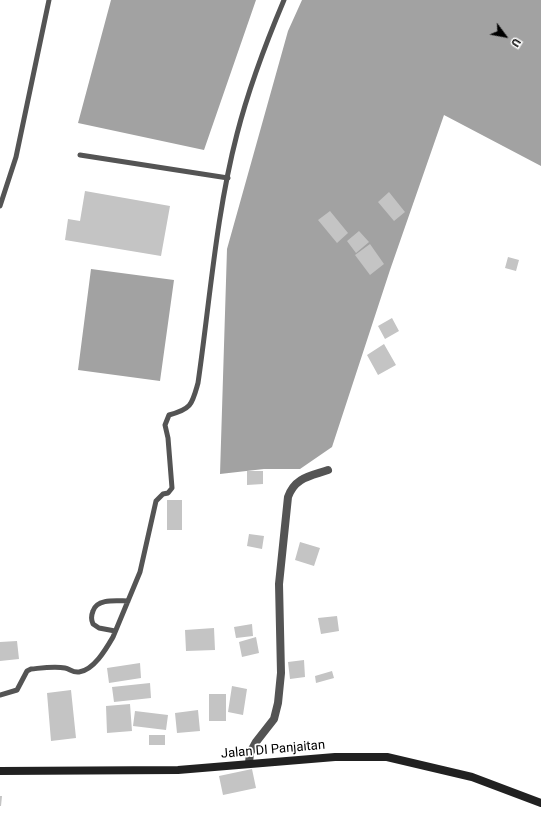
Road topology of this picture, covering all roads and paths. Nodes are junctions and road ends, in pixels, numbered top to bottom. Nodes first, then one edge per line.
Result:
1 (48, 0) edge
2 (284, 0) edge
3 (80, 155) dead end
4 (228, 178) junction
5 (0, 206) edge
6 (328, 470) dead end
7 (128, 601) junction
8 (115, 631) junction
9 (0, 695) edge
10 (249, 763) junction
11 (0, 771) edge
12 (541, 803) edge

1 - 5 lane
2 - 4 lane
3 - 4 lane
4 - 7 lane
6 - 10 street
7 - 8 lane
7 - 8 lane
8 - 9 lane
10 - 11 main road, Jalan DI Panjaitan
10 - 12 main road, Jalan DI Panjaitan

